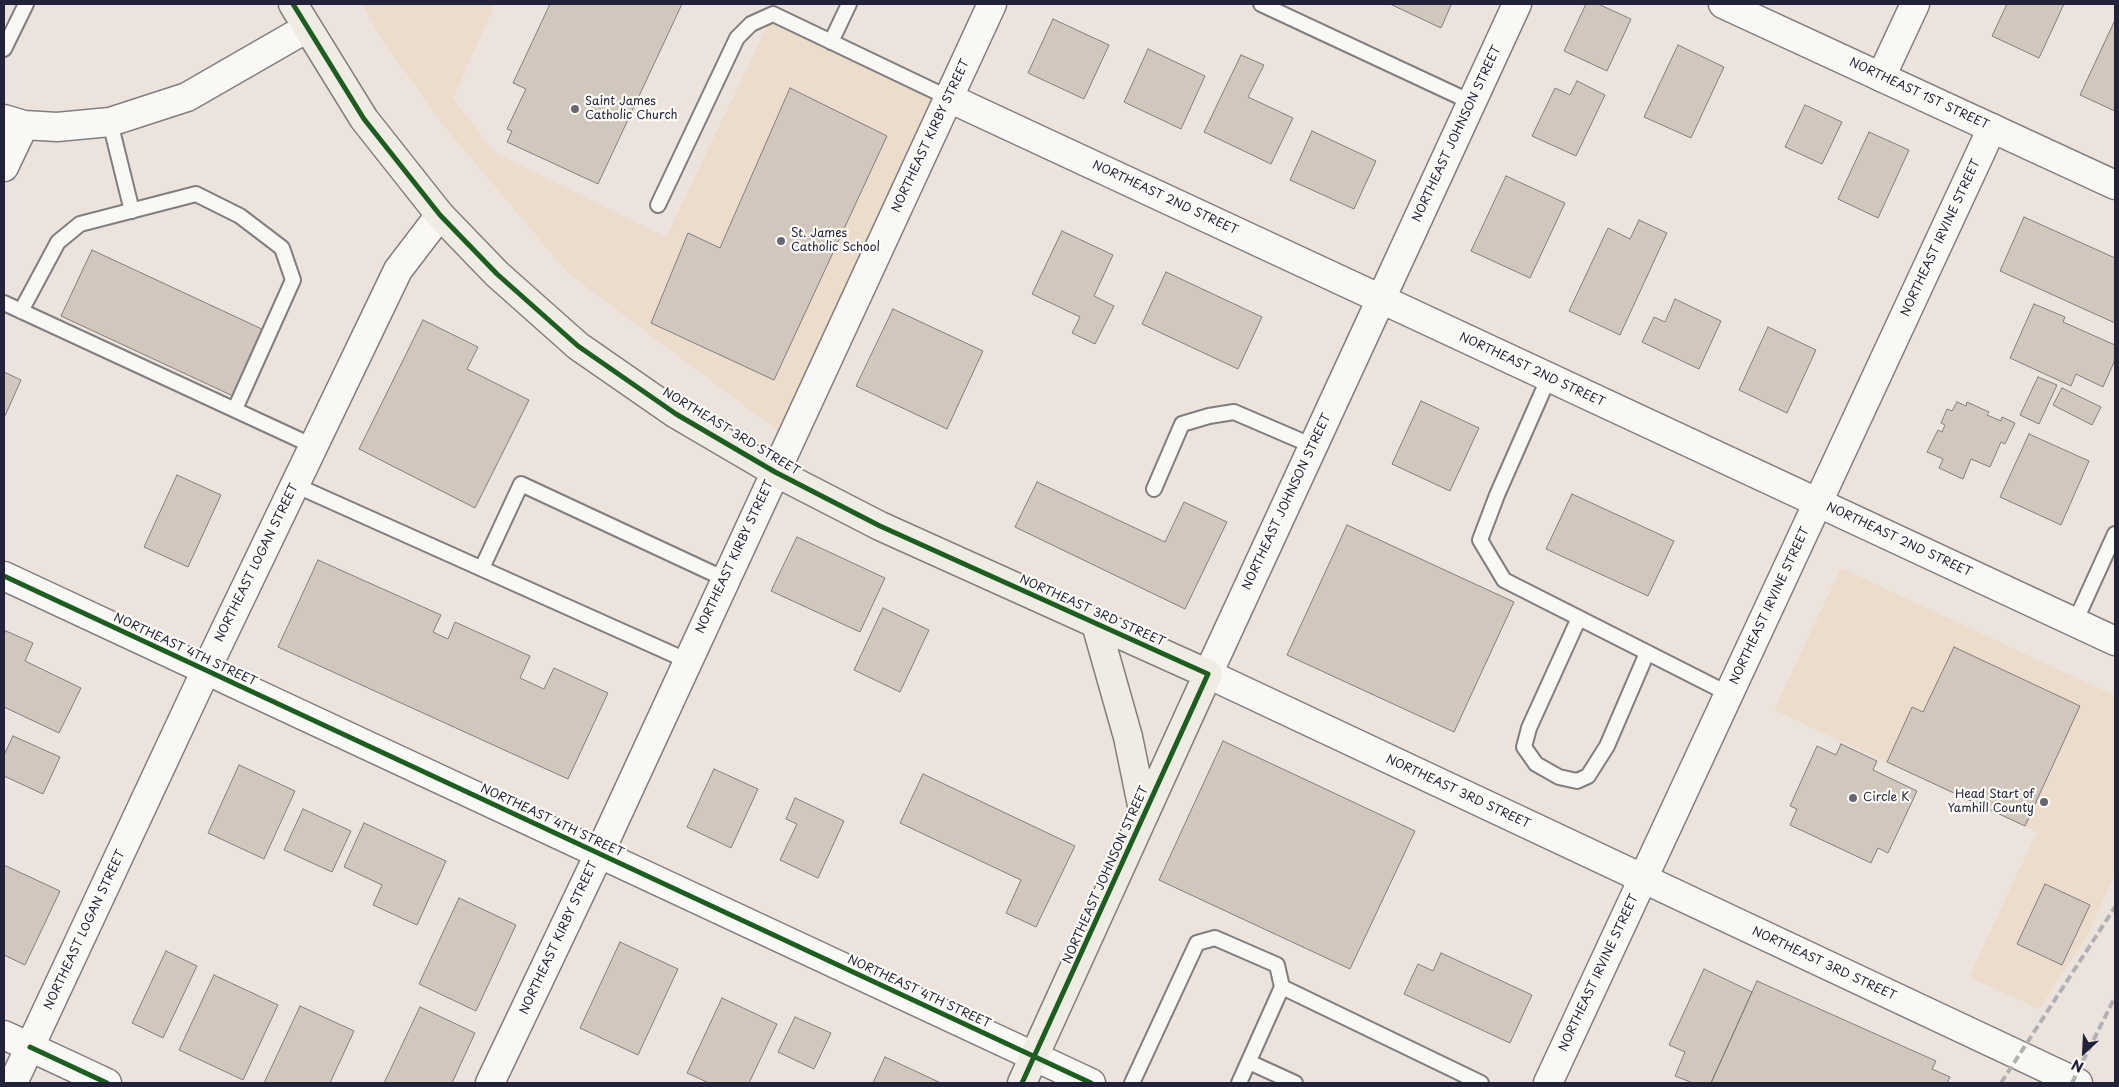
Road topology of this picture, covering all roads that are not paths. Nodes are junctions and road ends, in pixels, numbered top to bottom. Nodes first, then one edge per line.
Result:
1 (26, 4) edge
2 (293, 4) edge
3 (849, 4) edge
4 (992, 4) edge
5 (1261, 4) edge
6 (1517, 4) edge
7 (1723, 4) edge
8 (1916, 4) edge
9 (307, 28) junction
10 (831, 42) junction
11 (4, 49) edge
12 (1881, 77) junction
13 (949, 98) junction
14 (1471, 102) junction
15 (14, 122) edge
16 (110, 122) junction
17 (1992, 128) junction
18 (4, 167) edge
19 (2115, 185) edge
20 (658, 205) dead end
21 (132, 210) junction
22 (440, 215) junction
23 (1381, 299) junction
24 (4, 303) edge
25 (20, 311) junction
26 (1549, 378) junction
27 (234, 410) junction
28 (313, 446) junction
29 (1313, 446) junction
30 (775, 472) junction
31 (295, 485) junction
32 (1154, 489) dead end
33 (1818, 502) junction
34 (2115, 534) edge
35 (482, 568) junction
36 (4, 576) edge
37 (725, 579) junction
38 (1578, 618) junction
39 (2075, 622) junction
40 (1096, 624) junction
41 (2115, 641) edge
42 (1647, 653) junction
43 (688, 661) junction
44 (206, 670) junction
45 (1208, 674) junction
46 (1729, 694) junction
47 (1144, 815) junction
48 (599, 854) junction
49 (1643, 879) junction
50 (1282, 986) junction
51 (4, 1035) edge
52 (30, 1047) junction
53 (1035, 1056) junction
54 (1249, 1062) junction
55 (13, 1083) edge
56 (107, 1083) edge
57 (490, 1083) edge
58 (1022, 1083) edge
59 (1091, 1083) edge
60 (1132, 1083) edge
61 (1239, 1083) edge
62 (1295, 1083) edge
63 (1481, 1083) edge
64 (1548, 1083) edge
65 (2078, 1083) edge

1 - 11 lane
2 - 9 main road, NORTHEAST 3RD STREET
3 - 10 lane
4 - 13 street, NORTHEAST KIRBY STREET
5 - 14 lane
6 - 14 street, NORTHEAST JOHNSON STREET
7 - 12 street, NORTHEAST 1ST STREET
8 - 12 street
9 - 16 street
9 - 22 main road, NORTHEAST 3RD STREET
10 - 13 lane
10 - 20 lane
12 - 17 street, NORTHEAST 1ST STREET
13 - 23 street, NORTHEAST 2ND STREET
13 - 30 street, NORTHEAST KIRBY STREET
14 - 23 street, NORTHEAST JOHNSON STREET
15 - 16 street
15 - 18 street
16 - 21 lane
17 - 19 street, NORTHEAST 1ST STREET
17 - 33 street, NORTHEAST IRVINE STREET
21 - 25 lane
21 - 27 lane
22 - 28 street, NORTHEAST LOGAN STREET
22 - 30 main road, NORTHEAST 3RD STREET
23 - 26 street, NORTHEAST 2ND STREET
23 - 29 street, NORTHEAST JOHNSON STREET
24 - 25 lane
25 - 27 lane
26 - 33 street, NORTHEAST 2ND STREET
26 - 38 lane
27 - 28 lane
28 - 31 street, NORTHEAST LOGAN STREET
29 - 32 lane
29 - 45 street, NORTHEAST JOHNSON STREET
30 - 37 street, NORTHEAST KIRBY STREET
30 - 40 main road, NORTHEAST 3RD STREET
31 - 35 lane
31 - 44 street, NORTHEAST LOGAN STREET
33 - 39 street, NORTHEAST 2ND STREET
33 - 46 street, NORTHEAST IRVINE STREET
34 - 39 lane
35 - 37 lane
35 - 43 lane
36 - 44 street, NORTHEAST 4TH STREET
37 - 43 street, NORTHEAST KIRBY STREET
38 - 42 lane
38 - 42 lane
39 - 41 street, NORTHEAST 2ND STREET
40 - 45 main road, NORTHEAST 3RD STREET
40 - 47 main road
42 - 46 lane
43 - 48 street, NORTHEAST KIRBY STREET
44 - 48 street, NORTHEAST 4TH STREET
44 - 52 street, NORTHEAST LOGAN STREET
45 - 47 main road, NORTHEAST JOHNSON STREET
45 - 49 street, NORTHEAST 3RD STREET
46 - 49 street, NORTHEAST IRVINE STREET
47 - 53 main road, NORTHEAST JOHNSON STREET
48 - 53 street, NORTHEAST 4TH STREET
48 - 57 street, NORTHEAST KIRBY STREET
49 - 64 street, NORTHEAST IRVINE STREET
49 - 65 street, NORTHEAST 3RD STREET
50 - 54 lane
50 - 60 lane
50 - 63 lane
51 - 52 street
52 - 55 street, NORTHEAST LOGAN STREET
52 - 56 street
53 - 58 main road, NORTHEAST JOHNSON STREET
53 - 59 street, NORTHEAST 4TH STREET
54 - 61 lane
54 - 62 lane

